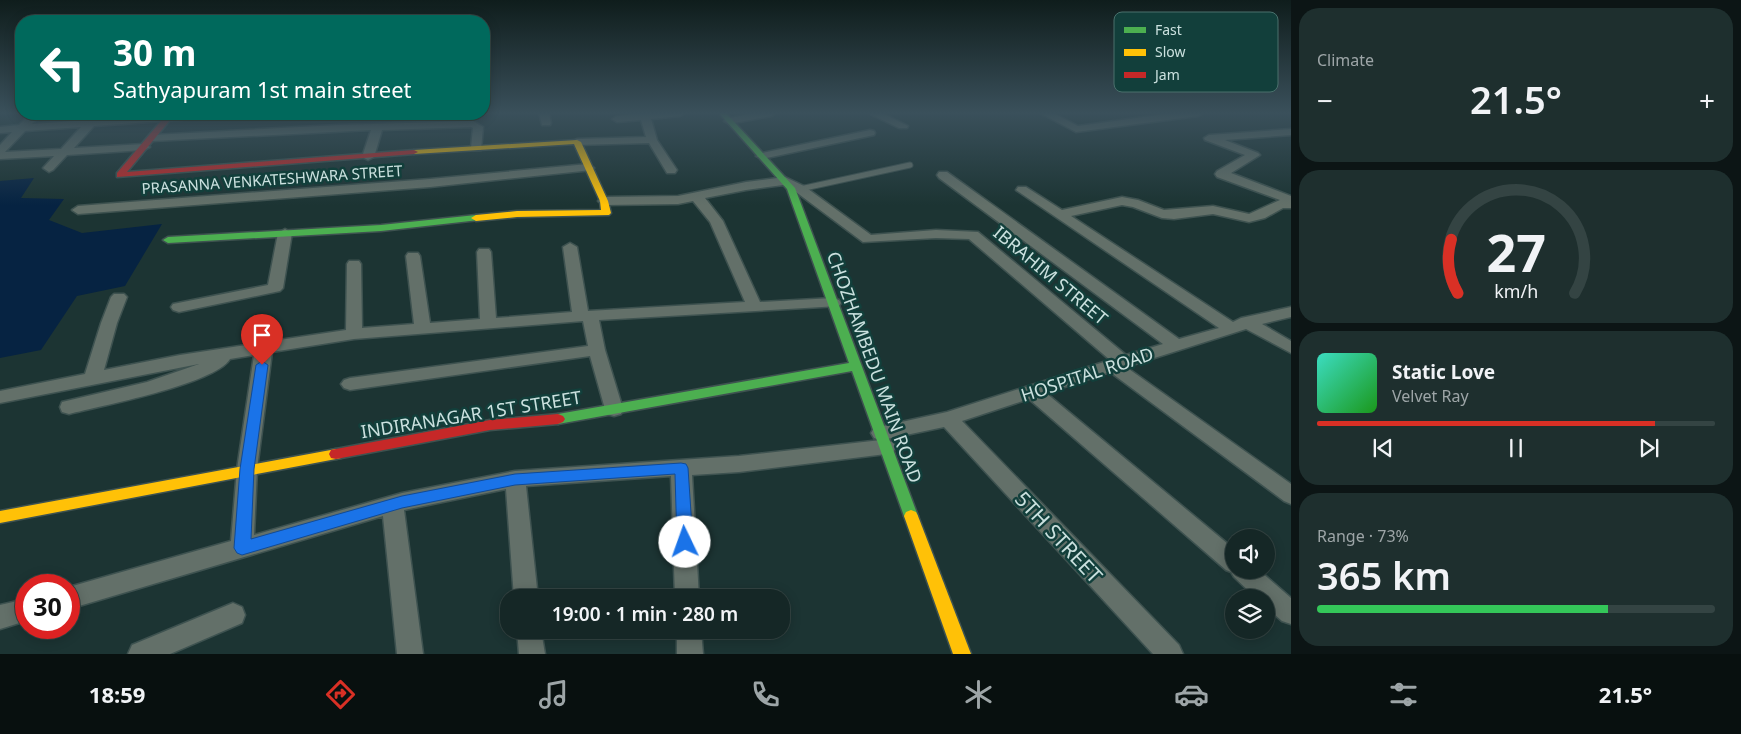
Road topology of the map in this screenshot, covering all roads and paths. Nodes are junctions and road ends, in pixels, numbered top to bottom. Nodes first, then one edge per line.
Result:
1 (72, 144) edge
2 (147, 144) edge
3 (372, 144) edge
4 (477, 144) edge
5 (552, 144) edge
6 (578, 144) edge
7 (654, 144) edge
8 (750, 144) edge
9 (821, 144) edge
10 (1224, 144) edge
11 (144, 147) junction
12 (477, 148) junction
13 (64, 152) junction
14 (0, 156) edge
15 (762, 156) junction
16 (368, 157) junction
17 (910, 165) dead end
18 (49, 168) dead end
19 (588, 168) junction
20 (670, 170) dead end
21 (943, 175) dead end
22 (785, 181) junction
23 (800, 188) junction
24 (1022, 190) dead end
25 (697, 197) junction
26 (1291, 200) edge
27 (604, 201) junction
28 (1291, 204) edge
29 (78, 210) dead end
30 (1059, 215) junction
31 (1253, 218) joint
32 (285, 233) junction
33 (168, 240) dead end
34 (570, 247) dead end
35 (484, 252) dead end
36 (413, 256) dead end
37 (354, 264) dead end
38 (119, 297) dead end
39 (833, 303) junction
40 (179, 307) dead end
41 (755, 307) junction
42 (1291, 312) edge
43 (585, 316) junction
44 (488, 323) junction
45 (1240, 326) junction
46 (423, 328) junction
47 (354, 334) junction
48 (1177, 346) junction
49 (264, 347) junction
50 (1291, 348) edge
51 (597, 350) junction
52 (232, 353) junction
53 (1118, 363) junction
54 (856, 366) junction
55 (93, 378) junction
56 (350, 384) dead end
57 (1032, 392) junction
58 (0, 397) edge
59 (69, 407) dead end
60 (614, 409) junction
61 (948, 419) junction
62 (884, 440) junction
63 (681, 468) junction
64 (247, 469) junction
65 (515, 479) junction
66 (1291, 495) edge
67 (393, 505) junction
68 (0, 517) edge
69 (242, 548) junction
70 (1225, 555) edge
71 (1252, 579) edge
72 (525, 589) edge
73 (687, 589) edge
74 (80, 595) edge
75 (15, 613) edge
76 (1291, 613) edge
77 (233, 614) dead end
78 (0, 617) edge
79 (530, 639) edge
80 (689, 639) edge
81 (141, 654) edge
82 (410, 654) edge
83 (532, 654) edge
84 (690, 654) edge
85 (962, 654) edge
86 (1170, 654) edge

1 - 13 street
2 - 11 street
3 - 16 street
4 - 12 street
5 - 12 street
6 - 19 street
7 - 20 street
8 - 15 street, CHOZHAMBEDU MAIN ROAD
9 - 15 street
10 - 26 street
11 - 13 street
11 - 16 street
12 - 16 street
13 - 14 street
13 - 18 street
15 - 22 street, CHOZHAMBEDU MAIN ROAD
17 - 23 lane
19 - 27 street
19 - 29 street, PRASANNA VENKATESHWARA STREET
21 - 48 street
22 - 23 street, IBRAHIM STREET
22 - 25 street
22 - 39 street, CHOZHAMBEDU MAIN ROAD
23 - 53 street, IBRAHIM STREET
24 - 30 street
25 - 27 street
25 - 41 street
27 - 32 street
28 - 31 street
30 - 31 street
30 - 45 street
32 - 33 street
32 - 40 street
34 - 43 street
35 - 44 street
36 - 46 street
37 - 47 street
38 - 55 street
39 - 41 street
39 - 54 street, CHOZHAMBEDU MAIN ROAD
41 - 43 street
42 - 45 street, HOSPITAL ROAD
43 - 44 street
43 - 51 street
44 - 46 street
45 - 48 street, HOSPITAL ROAD
45 - 50 street
46 - 47 street
47 - 49 street
48 - 53 street, HOSPITAL ROAD
49 - 52 street
49 - 64 street
51 - 56 street
51 - 60 street
52 - 55 street
52 - 59 street
53 - 57 street, HOSPITAL ROAD
53 - 66 street, IBRAHIM STREET
54 - 60 street, INDIRANAGAR 1ST STREET
54 - 62 street, CHOZHAMBEDU MAIN ROAD
55 - 58 street
57 - 61 street, HOSPITAL ROAD
57 - 70 street
60 - 64 street, INDIRANAGAR 1ST STREET
61 - 62 street, HOSPITAL ROAD
61 - 86 street, 5TH STREET
62 - 63 street, HOSPITAL ROAD
62 - 85 street, CHOZHAMBEDU MAIN ROAD
63 - 65 street, HOSPITAL ROAD
63 - 73 street
64 - 68 street, INDIRANAGAR 1ST STREET
64 - 69 street
65 - 67 street, HOSPITAL ROAD
65 - 72 street
67 - 69 street, HOSPITAL ROAD
67 - 82 street
69 - 74 street, HOSPITAL ROAD
71 - 76 street
75 - 78 street
77 - 81 street
79 - 83 street
80 - 84 street

